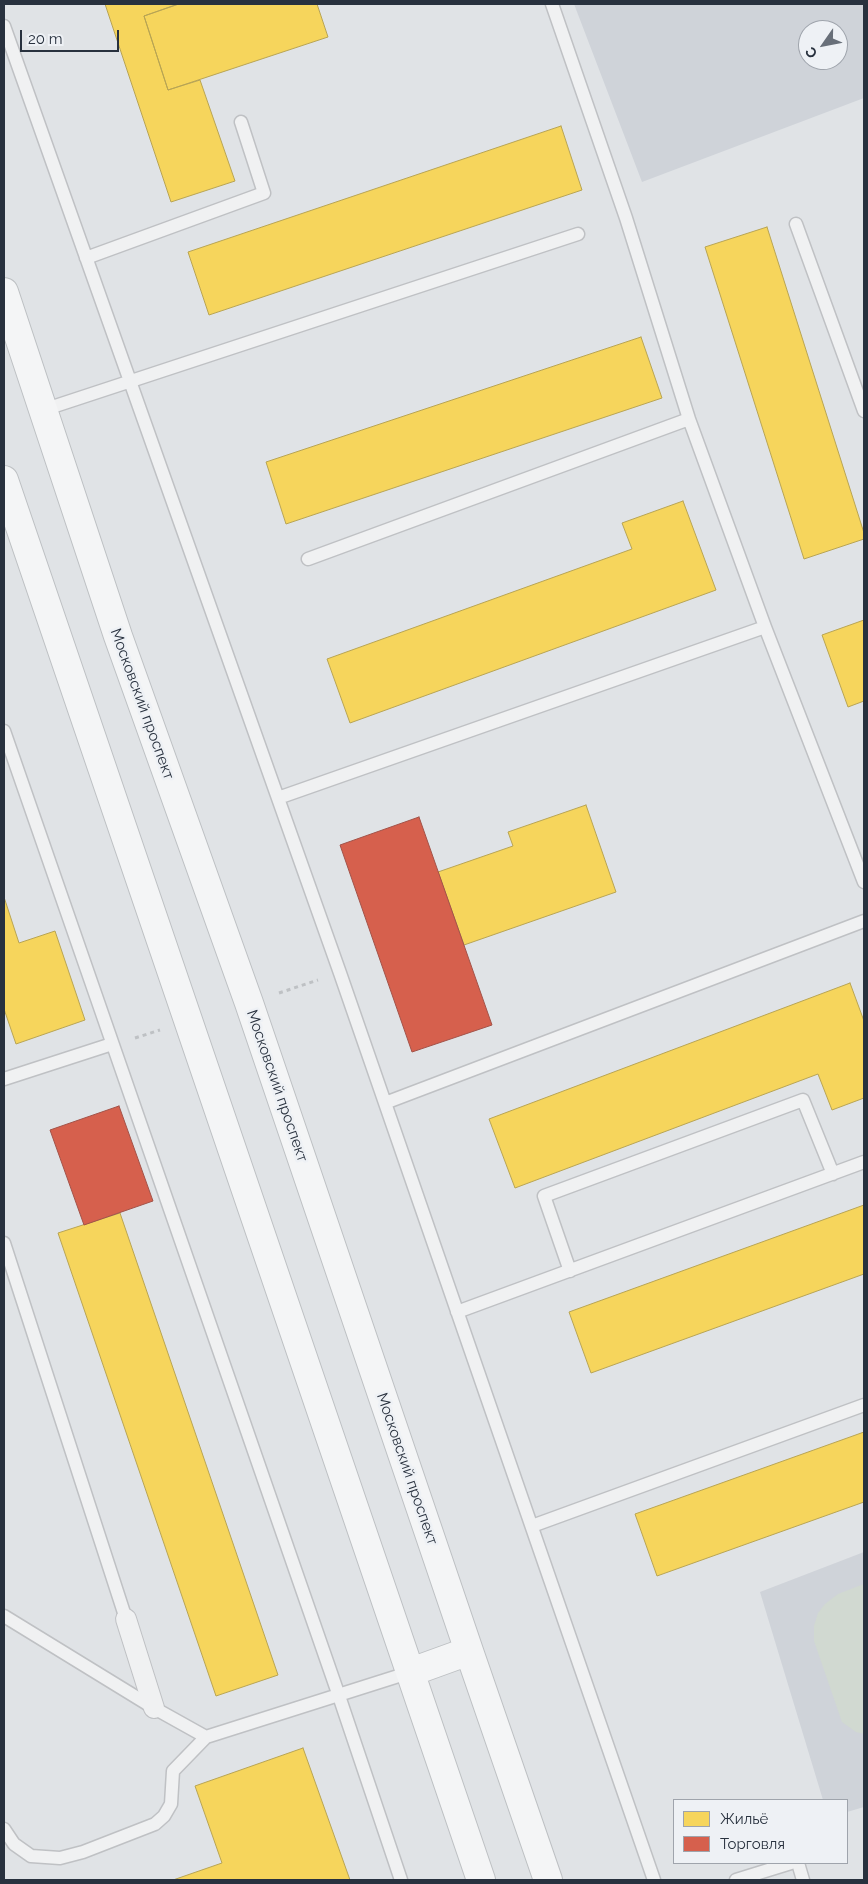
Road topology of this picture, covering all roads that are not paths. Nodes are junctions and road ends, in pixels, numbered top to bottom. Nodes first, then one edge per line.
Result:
1 (552, 4) edge
2 (4, 26) edge
3 (240, 122) dead end
4 (796, 224) dead end
5 (578, 234) dead end
6 (86, 258) junction
7 (4, 292) edge
8 (130, 382) junction
9 (43, 410) junction
10 (864, 412) edge
11 (689, 419) junction
12 (4, 480) edge
13 (308, 559) dead end
14 (765, 627) junction
15 (4, 731) edge
16 (278, 798) junction
17 (864, 882) edge
18 (864, 921) edge
19 (112, 1044) junction
20 (4, 1079) edge
21 (384, 1103) junction
22 (864, 1162) edge
23 (833, 1174) junction
24 (4, 1243) edge
25 (570, 1271) junction
26 (457, 1312) junction
27 (864, 1405) edge
28 (532, 1526) junction
29 (4, 1616) edge
30 (126, 1619) joint
31 (468, 1651) junction
32 (410, 1672) junction
33 (339, 1696) junction
34 (154, 1708) junction
35 (206, 1737) junction
36 (4, 1829) edge
37 (788, 1864) edge
38 (798, 1864) edge
39 (401, 1880) edge
40 (481, 1880) edge
41 (548, 1880) edge
42 (654, 1880) edge
43 (736, 1880) edge
44 (803, 1880) edge

1 - 11 lane
2 - 6 lane
3 - 6 lane
4 - 10 lane
5 - 8 lane
6 - 8 lane
7 - 9 main road, Московский проспект
8 - 9 lane
8 - 16 lane
9 - 31 main road, Московский проспект
11 - 13 lane
11 - 14 lane
12 - 32 main road
14 - 16 lane
14 - 17 lane
15 - 19 lane
16 - 21 lane
18 - 21 lane
19 - 20 lane
19 - 33 lane
21 - 26 lane
22 - 23 lane
23 - 25 lane
23 - 25 lane
24 - 30 lane
25 - 26 lane
26 - 28 lane
27 - 28 lane
28 - 42 lane
29 - 34 lane
30 - 34 street
31 - 32 main road
31 - 41 main road, Московский проспект
32 - 33 lane
32 - 40 main road
33 - 35 lane
33 - 39 lane
34 - 35 lane
35 - 36 lane
37 - 43 lane
38 - 44 lane

